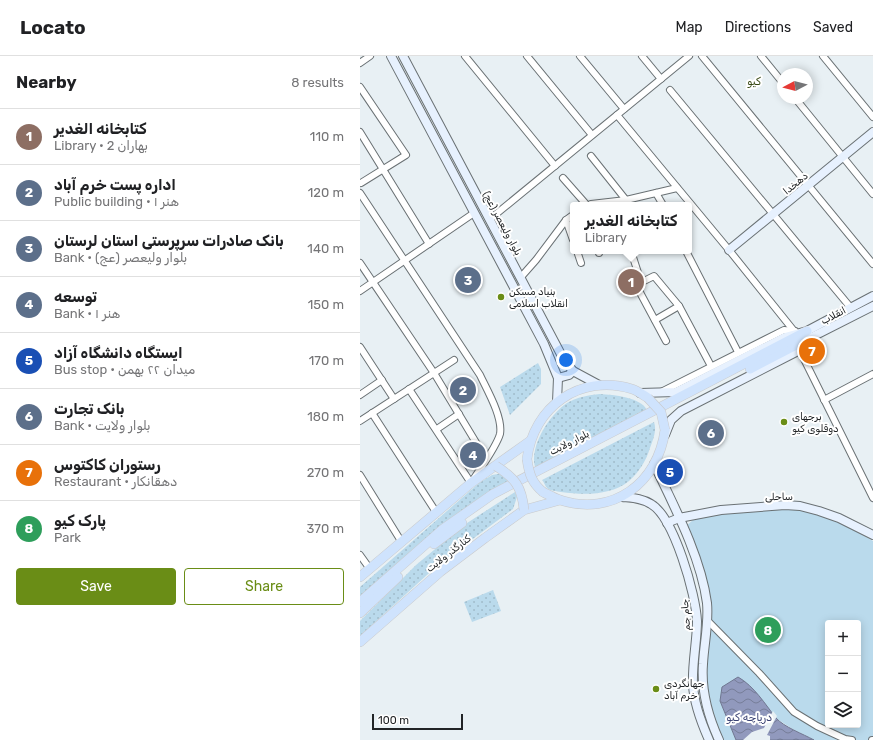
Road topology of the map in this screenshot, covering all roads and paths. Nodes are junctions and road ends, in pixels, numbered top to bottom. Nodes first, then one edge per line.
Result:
1 (370, 56) edge
2 (391, 56) edge
3 (402, 56) edge
4 (465, 56) edge
5 (527, 56) edge
6 (580, 56) edge
7 (642, 56) edge
8 (689, 56) edge
9 (702, 56) edge
10 (762, 56) edge
11 (823, 56) edge
12 (360, 63) edge
13 (777, 75) edge
14 (661, 79) junction
15 (360, 87) edge
16 (670, 90) dead end
17 (801, 104) edge
18 (624, 109) junction
19 (617, 115) junction
20 (873, 117) edge
21 (440, 126) junction
22 (431, 130) junction
23 (360, 132) edge
24 (873, 132) edge
25 (592, 135) junction
26 (449, 143) junction
27 (440, 146) junction
28 (591, 156) dead end
29 (843, 157) junction
30 (554, 166) junction
31 (384, 169) junction
32 (563, 178) dead end
33 (361, 183) dead end
34 (808, 185) junction
35 (677, 188) junction
36 (360, 193) edge
37 (656, 193) junction
38 (873, 194) edge
39 (586, 202) edge
40 (627, 202) edge
41 (660, 202) edge
42 (689, 202) edge
43 (692, 206) edge
44 (474, 213) junction
45 (773, 214) junction
46 (490, 219) junction
47 (570, 220) edge
48 (430, 244) junction
49 (730, 250) junction
50 (578, 254) edge
51 (632, 254) edge
52 (688, 254) edge
53 (405, 261) junction
54 (360, 263) edge
55 (581, 263) dead end
56 (873, 264) edge
57 (521, 277) junction
58 (641, 282) junction
59 (372, 283) junction
60 (360, 291) edge
61 (873, 296) edge
62 (679, 306) junction
63 (873, 306) edge
64 (851, 308) junction
65 (655, 320) junction
66 (794, 331) junction
67 (807, 332) junction
68 (666, 341) dead end
69 (800, 345) junction
70 (360, 347) edge
71 (738, 352) junction
72 (454, 360) dead end
73 (711, 366) junction
74 (573, 371) junction
75 (434, 373) junction
76 (873, 374) edge
77 (558, 378) junction
78 (382, 380) junction
79 (599, 385) junction
80 (409, 389) junction
81 (640, 393) junction
82 (659, 393) junction
83 (360, 395) edge
84 (394, 399) junction
85 (824, 400) junction
86 (557, 402) junction
87 (372, 413) junction
88 (459, 414) junction
89 (360, 421) edge
90 (437, 429) junction
91 (664, 440) junction
92 (530, 441) junction
93 (486, 459) junction
94 (654, 464) junction
95 (496, 466) junction
96 (360, 475) edge
97 (471, 483) junction
98 (622, 497) junction
99 (873, 498) edge
100 (560, 500) junction
101 (524, 510) junction
102 (436, 512) junction
103 (679, 518) junction
104 (667, 523) junction
105 (873, 535) edge
106 (401, 541) junction
107 (360, 555) edge
108 (370, 569) junction
109 (360, 577) edge
110 (360, 602) edge
111 (360, 613) edge
112 (707, 620) junction
113 (360, 642) edge
114 (709, 740) edge
115 (718, 740) edge
116 (852, 740) edge

1 - 12 street
2 - 22 main road, بلوار ولیعصر (عج)
3 - 21 main road, بلوار ولیعصر (عج)
4 - 30 street
5 - 25 street
6 - 18 street
7 - 14 street
8 - 14 street
9 - 34 street
10 - 13 street
11 - 20 street
14 - 18 street
15 - 31 street
16 - 45 street
17 - 29 street
18 - 19 street
19 - 25 street
19 - 35 street
21 - 22 main road
21 - 26 main road, بلوار ولیعصر (عج)
22 - 27 main road, بلوار ولیعصر (عج)
23 - 31 street
24 - 29 main road, دهخدا
25 - 30 street
26 - 27 main road
26 - 46 main road, بلوار ولیعصر (عج)
27 - 44 main road, بلوار ولیعصر (عج)
28 - 40 street
29 - 34 main road, دهخدا
29 - 38 street
30 - 46 street
31 - 33 street
31 - 48 street
32 - 39 street
34 - 45 main road, دهخدا
34 - 56 street
35 - 37 street
35 - 42 street
36 - 53 street
37 - 40 street
37 - 41 street
43 - 49 street
44 - 48 street
44 - 77 main road, بلوار ولیعصر (عج)
45 - 49 main road, دهخدا
45 - 64 street
46 - 57 main road, بلوار ولیعصر (عج)
47 - 57 street
48 - 53 street
49 - 66 street
50 - 55 street
51 - 58 street
52 - 71 street
53 - 59 street
53 - 93 street
54 - 59 street
57 - 74 main road, بلوار ولیعصر (عج)
58 - 62 street
58 - 65 street
59 - 60 street
59 - 75 street
61 - 64 main road, انقلاب
62 - 65 street
62 - 73 street
63 - 69 main road, انقلاب
64 - 67 main road, انقلاب
65 - 68 street
66 - 67 street
66 - 71 street
67 - 82 main road, انقلاب
67 - 110 main road, بلوار ولایت
69 - 85 street
69 - 91 main road, انقلاب
69 - 111 main road, بلوار ولایت
70 - 78 street
71 - 73 street
72 - 75 street
73 - 82 street
74 - 77 main road
74 - 79 main road, بلوار ولیعصر (عج)
75 - 80 street
75 - 88 street
76 - 85 street
77 - 86 main road, بلوار ولیعصر (عج)
78 - 83 street
78 - 84 street
79 - 81 main road
79 - 86 main road
80 - 84 street
80 - 90 street
81 - 82 main road, انقلاب
81 - 91 main road, bridge
84 - 87 street
85 - 99 street
86 - 92 main road
87 - 89 street
87 - 102 street
88 - 90 street
88 - 93 street
90 - 97 street
91 - 94 main road
92 - 95 main road
92 - 100 main road, bridge
93 - 97 street
94 - 98 main road
94 - 103 main road, جام جم
95 - 97 main road
95 - 101 main road, bridge
96 - 106 street
97 - 102 main road
98 - 100 main road
98 - 104 main road, جام جم
100 - 101 main road, کنارگذر ولایت
101 - 113 main road, کنارگذر ولایت
102 - 106 main road
103 - 104 main road, ساحلی
103 - 105 main road, ساحلی
103 - 112 main road, جام جم
104 - 114 main road, جام جم
106 - 108 main road
107 - 108 street
108 - 109 main road
112 - 115 main road, جام جم
112 - 116 street

